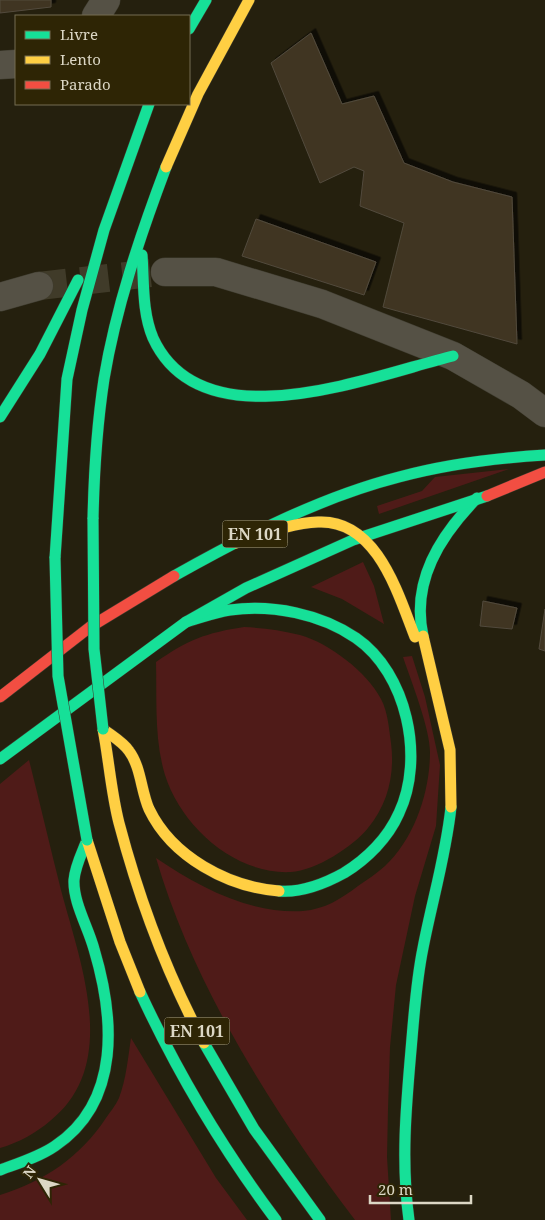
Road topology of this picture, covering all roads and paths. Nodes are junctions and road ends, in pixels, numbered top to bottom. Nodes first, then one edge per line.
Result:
1 (106, 0) edge
2 (206, 0) edge
3 (249, 0) edge
4 (97, 15) edge
5 (190, 27) edge
6 (15, 64) edge
7 (0, 65) edge
8 (149, 105) edge
9 (104, 230) junction
10 (141, 236) junction
11 (165, 272) tunnel mouth
12 (39, 286) tunnel mouth
13 (0, 297) edge
14 (453, 356) junction
15 (545, 413) edge
16 (0, 417) edge
17 (545, 455) edge
18 (545, 472) edge
19 (477, 498) junction
20 (362, 537) junction
21 (236, 543) junction
22 (186, 622) junction
23 (432, 678) junction
24 (0, 696) edge
25 (103, 729) junction
26 (0, 758) edge
27 (87, 840) junction
28 (0, 1170) edge
29 (276, 1220) edge
30 (320, 1220) edge
31 (409, 1220) edge

1 - 4 street
2 - 5 main road
3 - 10 main road, EN 101
6 - 7 street
8 - 9 main road, EN 101
9 - 16 main road
9 - 27 main road, EN 101, bridge
10 - 14 main road
10 - 25 main road, EN 101, bridge
11 - 14 street
12 - 13 street
14 - 15 street
17 - 21 main road, EN 101
18 - 19 main road, EN 101
19 - 20 main road, EN 101
19 - 23 main road
20 - 21 main road
20 - 22 main road, EN 101
20 - 23 main road
21 - 24 main road, EN 101
22 - 25 main road
22 - 26 main road, EN 101
23 - 31 main road
25 - 30 main road, EN 101
27 - 28 main road
27 - 29 main road, EN 101

